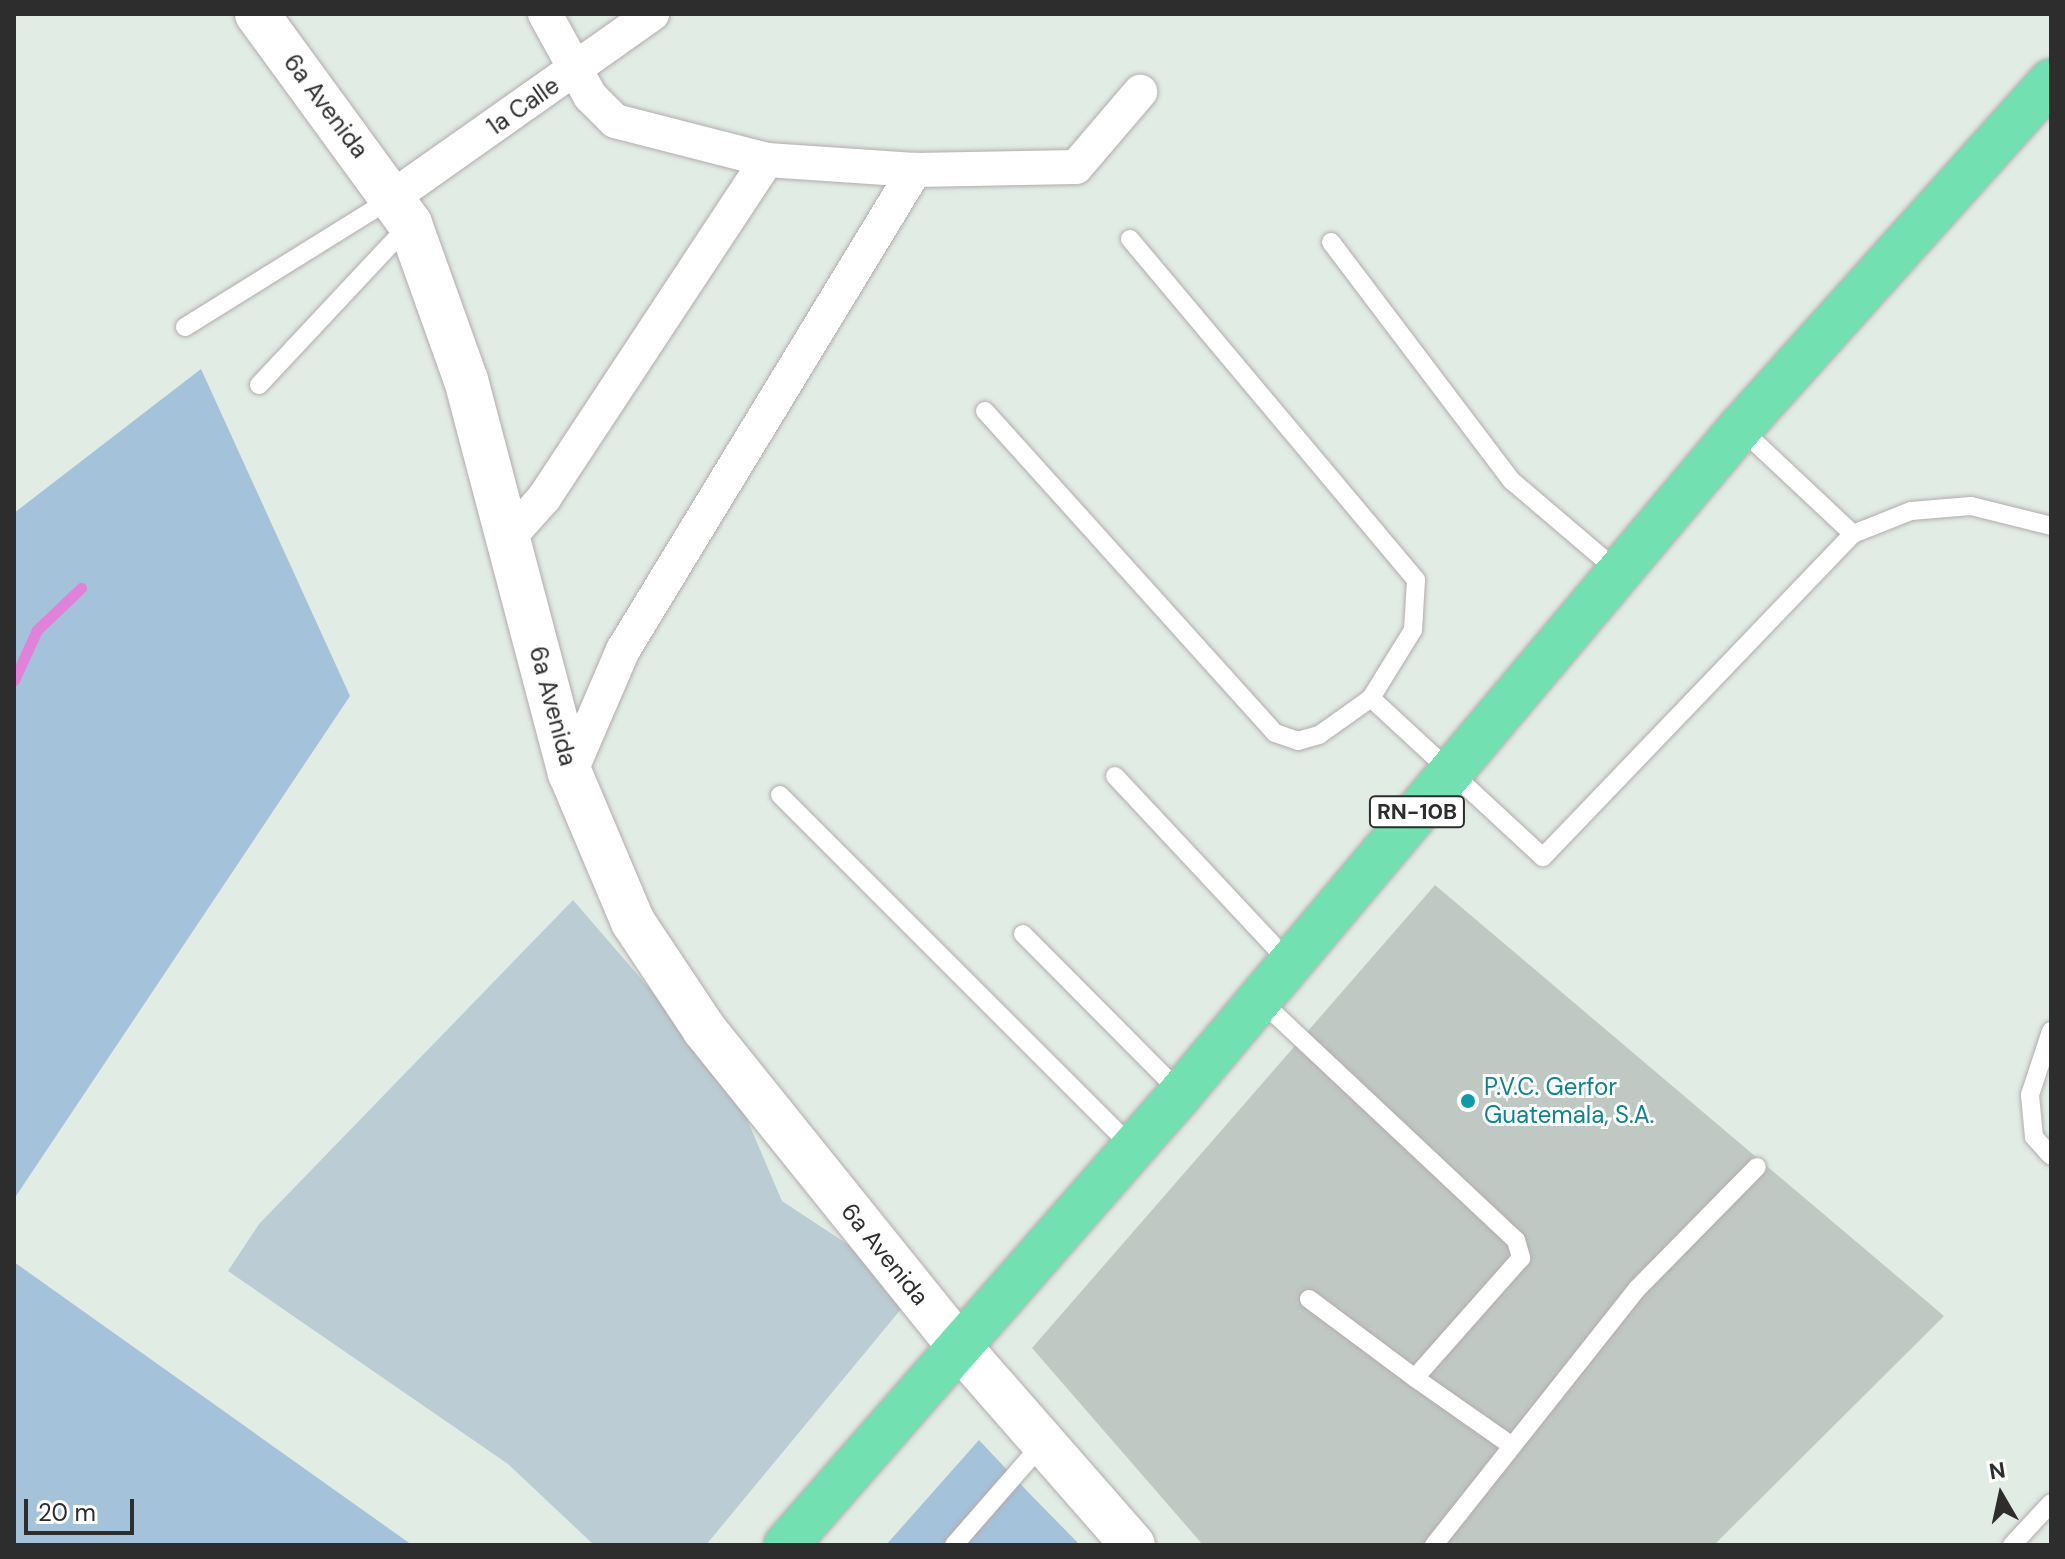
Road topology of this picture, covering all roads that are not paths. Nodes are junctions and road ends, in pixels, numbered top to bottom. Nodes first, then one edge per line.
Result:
1 (545, 14) edge
2 (652, 14) edge
3 (268, 20) edge
4 (574, 70) junction
5 (2051, 81) edge
6 (1140, 92) dead end
7 (767, 160) junction
8 (915, 170) junction
9 (402, 210) junction
10 (1130, 239) dead end
11 (1331, 242) dead end
12 (185, 327) dead end
13 (259, 385) dead end
14 (985, 411) dead end
15 (1740, 428) junction
16 (2051, 526) edge
17 (1853, 534) junction
18 (510, 536) junction
19 (1619, 572) junction
20 (1371, 698) junction
21 (1452, 770) junction
22 (570, 773) junction
23 (1115, 776) dead end
24 (780, 795) dead end
25 (1023, 934) dead end
26 (1290, 963) junction
27 (1259, 998) junction
28 (2051, 1031) edge
29 (1181, 1093) junction
30 (2043, 1136) edge
31 (1131, 1146) junction
32 (2051, 1156) edge
33 (1757, 1167) dead end
34 (1309, 1299) dead end
35 (957, 1344) junction
36 (1415, 1378) junction
37 (1043, 1443) junction
38 (1512, 1446) junction
39 (2051, 1503) edge
40 (786, 1545) edge
41 (954, 1545) edge
42 (1133, 1545) edge
43 (1434, 1545) edge
44 (2012, 1545) edge

1 - 4 street
2 - 4 street, 1a Calle
3 - 9 street, 6a Avenida
4 - 7 street
4 - 9 street, 1a Calle
5 - 15 main road, RN-10B
6 - 8 street
7 - 8 street
7 - 18 street
8 - 22 street
9 - 12 lane
9 - 13 lane
9 - 18 street, 6a Avenida
10 - 20 lane
11 - 19 lane
14 - 20 lane
15 - 17 lane
15 - 19 main road, RN-10B
16 - 17 lane
17 - 21 lane
18 - 22 street, 6a Avenida
19 - 21 main road, RN-10B
20 - 21 lane
21 - 26 main road, RN-10B
22 - 35 street, 6a Avenida
23 - 26 lane
24 - 31 lane
25 - 29 lane
26 - 27 main road, RN-10B
27 - 29 main road, RN-10B
27 - 36 lane
28 - 30 lane
29 - 31 main road, RN-10B
30 - 32 lane
31 - 35 main road, RN-10B
33 - 38 lane
34 - 36 lane
35 - 37 street, 6a Avenida
35 - 40 main road, RN-10B
36 - 38 lane
37 - 41 lane
37 - 42 street, 6a Avenida
38 - 43 lane
39 - 44 lane

